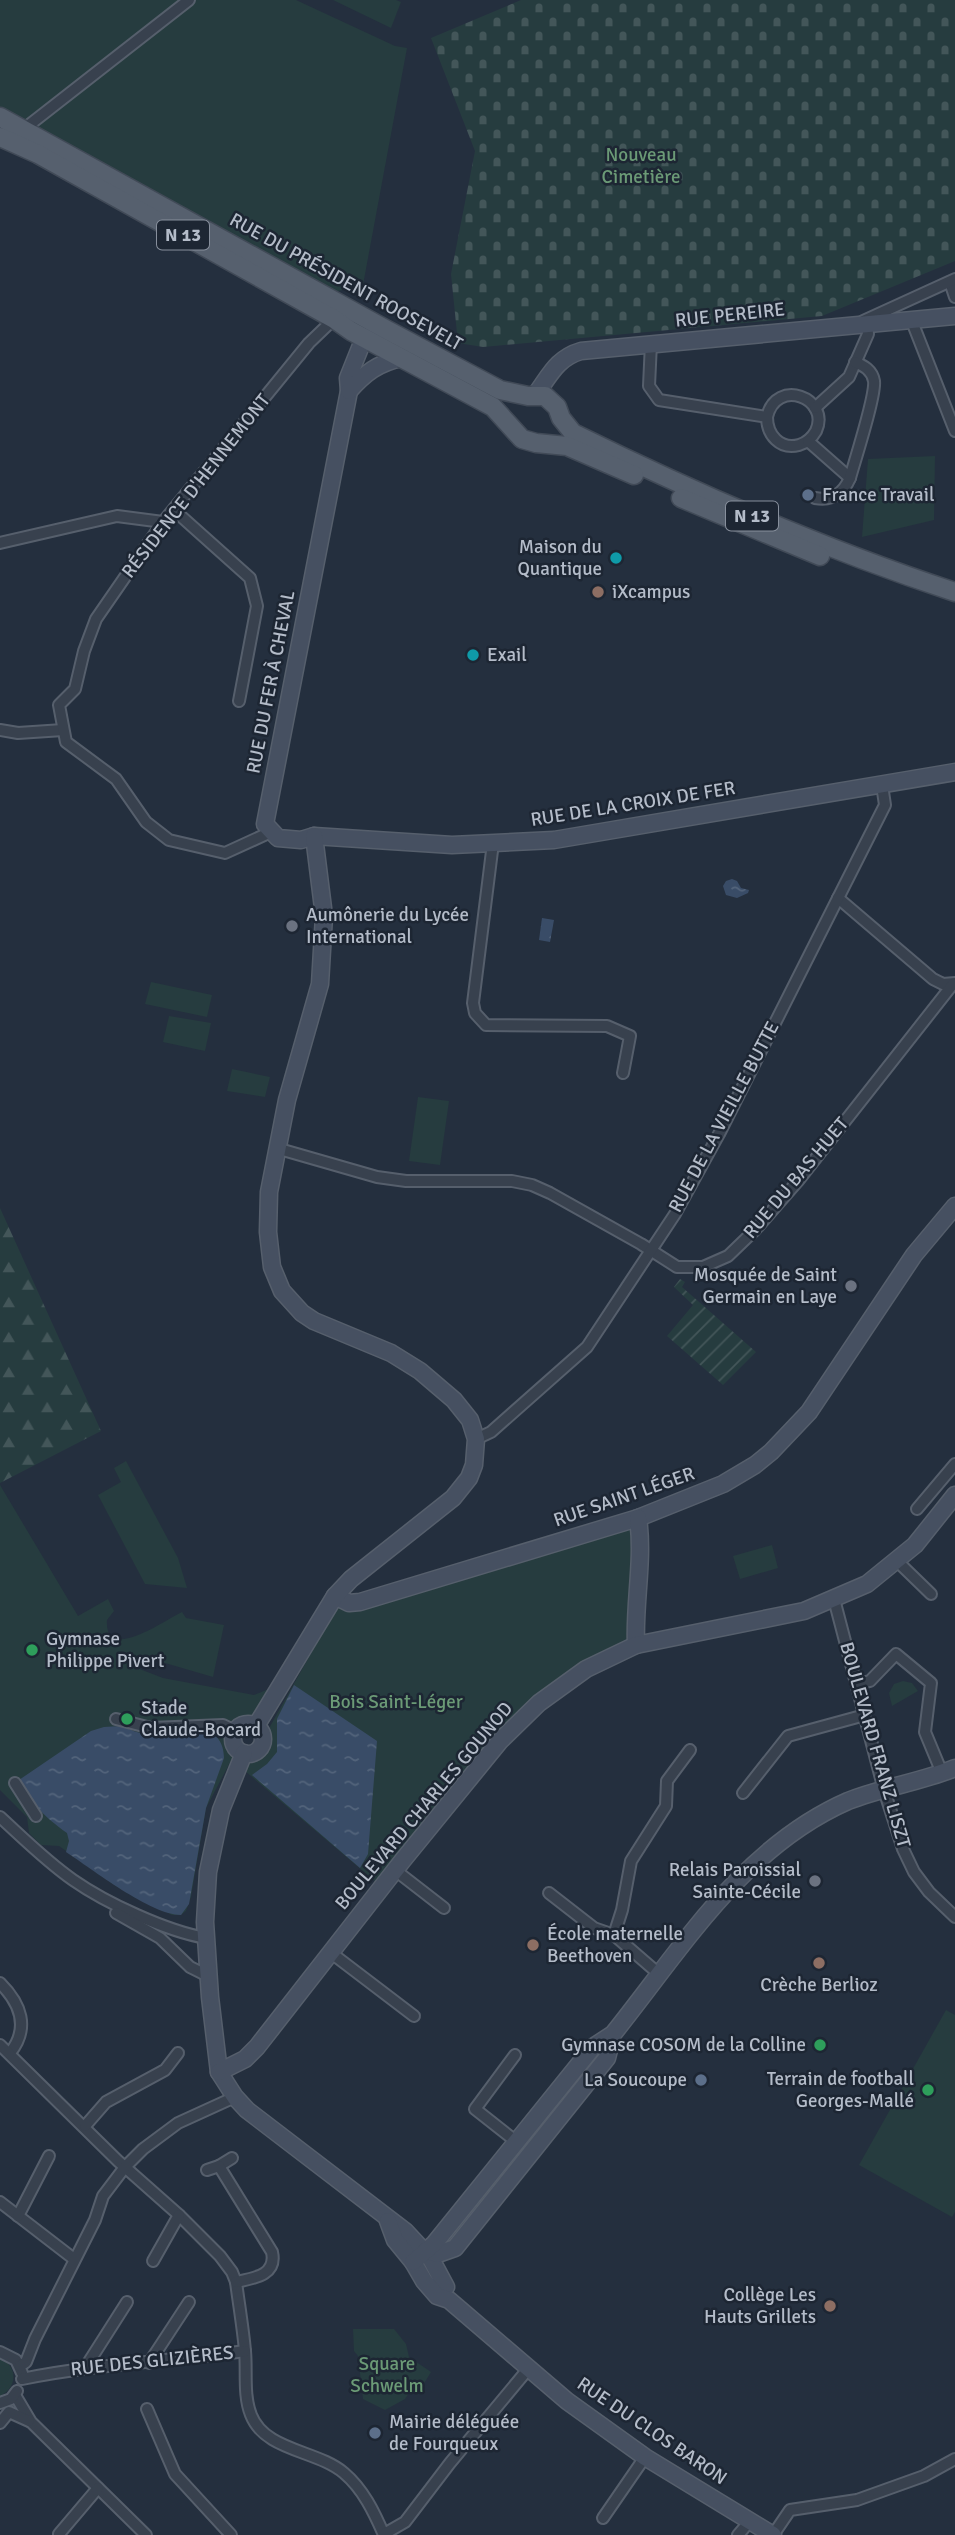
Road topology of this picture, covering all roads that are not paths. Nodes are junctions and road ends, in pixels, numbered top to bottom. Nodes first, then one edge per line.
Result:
1 (189, 0) edge
2 (0, 117) edge
3 (24, 129) junction
4 (3, 141) edge
5 (952, 281) edge
6 (955, 297) edge
7 (955, 316) edge
8 (334, 319) junction
9 (911, 319) junction
10 (860, 324) junction
11 (387, 330) junction
12 (364, 338) junction
13 (651, 344) junction
14 (402, 358) junction
15 (855, 362) junction
16 (554, 369) junction
17 (349, 391) junction
18 (532, 395) junction
19 (815, 408) junction
20 (559, 412) junction
21 (767, 418) junction
22 (513, 427) junction
23 (955, 431) edge
24 (808, 440) junction
25 (543, 442) junction
26 (850, 478) junction
27 (815, 498) dead end
28 (174, 510) junction
29 (163, 522) junction
30 (0, 542) edge
31 (955, 592) edge
32 (955, 605) edge
33 (239, 701) dead end
34 (0, 730) edge
35 (63, 730) junction
36 (955, 772) edge
37 (882, 785) junction
38 (271, 832) junction
39 (314, 836) junction
40 (493, 843) junction
41 (838, 898) junction
42 (954, 983) edge
43 (623, 1073) dead end
44 (276, 1148) junction
45 (955, 1206) edge
46 (650, 1249) junction
47 (477, 1439) junction
48 (955, 1464) edge
49 (955, 1495) edge
50 (917, 1509) dead end
51 (638, 1518) junction
52 (897, 1561) junction
53 (931, 1594) dead end
54 (335, 1596) junction
55 (834, 1599) junction
56 (636, 1645) junction
57 (857, 1684) junction
58 (865, 1715) junction
59 (116, 1719) dead end
60 (256, 1726) junction
61 (229, 1728) junction
62 (690, 1750) dead end
63 (244, 1753) junction
64 (949, 1771) edge
65 (15, 1783) dead end
66 (884, 1790) junction
67 (743, 1793) dead end
68 (36, 1816) dead end
69 (0, 1817) edge
70 (396, 1870) junction
71 (549, 1893) dead end
72 (443, 1908) dead end
73 (116, 1913) dead end
74 (955, 1917) edge
75 (614, 1934) junction
76 (206, 1937) junction
77 (330, 1952) junction
78 (659, 1974) junction
79 (208, 1976) junction
80 (0, 1983) edge
81 (414, 2016) dead end
82 (613, 2034) junction
83 (0, 2045) edge
84 (10, 2053) junction
85 (178, 2053) dead end
86 (515, 2055) dead end
87 (219, 2072) junction
88 (232, 2092) junction
89 (85, 2126) junction
90 (518, 2143) junction
91 (49, 2156) dead end
92 (232, 2158) dead end
93 (219, 2166) junction
94 (125, 2167) junction
95 (207, 2170) dead end
96 (0, 2202) edge
97 (179, 2215) junction
98 (18, 2216) junction
99 (388, 2221) junction
100 (408, 2235) junction
101 (429, 2247) junction
102 (453, 2249) junction
103 (74, 2259) junction
104 (153, 2261) dead end
105 (236, 2282) junction
106 (448, 2293) junction
107 (127, 2302) dead end
108 (188, 2302) dead end
109 (35, 2339) junction
110 (245, 2351) junction
111 (5, 2354) edge
112 (149, 2363) junction
113 (20, 2366) junction
114 (85, 2368) junction
115 (529, 2368) junction
116 (60, 2371) junction
117 (22, 2379) junction
118 (15, 2395) junction
119 (4, 2406) edge
120 (147, 2409) dead end
121 (32, 2422) junction
122 (0, 2423) edge
123 (645, 2457) junction
124 (955, 2459) edge
125 (99, 2488) junction
126 (603, 2518) dead end
127 (750, 2521) junction
128 (225, 2533) edge
129 (384, 2534) edge
130 (59, 2535) edge
131 (146, 2535) edge
132 (738, 2535) edge
133 (773, 2535) edge

1 - 3 street
2 - 3 main road, RUE DU PRÉSIDENT ROOSEVELT / N 13
3 - 11 main road, RUE DU PRÉSIDENT ROOSEVELT / N 13
4 - 8 main road, RUE DU PRÉSIDENT ROOSEVELT / N 13
5 - 6 street
5 - 10 street
7 - 9 street, RUE PEREIRE
8 - 12 main road, RUE DU PRÉSIDENT ROOSEVELT / N 13
8 - 28 street, RÉSIDENCE D'HENNEMONT
9 - 10 street, RUE PEREIRE
9 - 23 street
10 - 13 street, RUE PEREIRE
10 - 15 street
11 - 12 street
11 - 18 main road, RUE DU PRÉSIDENT ROOSEVELT / N 13
12 - 14 main road, RUE DU PRÉSIDENT ROOSEVELT / N 13
12 - 17 street
13 - 16 street, RUE PEREIRE
13 - 21 street
14 - 17 street
14 - 22 main road, RUE DU PRÉSIDENT ROOSEVELT / N 13
15 - 19 street
15 - 26 street
16 - 18 street
16 - 20 street
17 - 38 street, RUE DU FER À CHEVAL
18 - 20 main road, RUE DU PRÉSIDENT ROOSEVELT
18 - 22 main road
19 - 21 street
19 - 24 street
20 - 25 main road
20 - 31 main road, RUE DU PRÉSIDENT ROOSEVELT / N 13
21 - 24 street
22 - 25 main road, RUE DU PRÉSIDENT ROOSEVELT
24 - 26 street
25 - 32 main road, RUE DU PRÉSIDENT ROOSEVELT / N 13
26 - 27 street
28 - 29 street, RÉSIDENCE D'HENNEMONT
28 - 33 street
29 - 30 street
29 - 35 street, RÉSIDENCE D'HENNEMONT
34 - 35 street
35 - 38 street
36 - 37 street, RUE DE LA CROIX DE FER
37 - 40 street, RUE DE LA CROIX DE FER
37 - 41 street, RUE DE LA VIEILLE BUTTE
38 - 39 street, RUE DE LA CROIX DE FER
39 - 40 street, RUE DE LA CROIX DE FER
39 - 44 street
40 - 43 street
41 - 42 street
41 - 46 street, RUE DE LA VIEILLE BUTTE
42 - 46 street, RUE DU BAS HUET
44 - 46 street, RUE DU BAS HUET
44 - 47 street
45 - 51 street, RUE SAINT LÉGER
46 - 47 street, RUE DE LA VIEILLE BUTTE
47 - 54 street
48 - 50 street
49 - 52 street, BOULEVARD CHARLES GOUNOD
51 - 54 street, RUE SAINT LÉGER
51 - 56 street
52 - 53 street
52 - 55 street, BOULEVARD CHARLES GOUNOD
54 - 60 street
55 - 56 street, BOULEVARD CHARLES GOUNOD
55 - 57 street, BOULEVARD FRANZ LISZT
56 - 70 street, BOULEVARD CHARLES GOUNOD
57 - 58 street, BOULEVARD FRANZ LISZT
57 - 64 street
58 - 66 street, BOULEVARD FRANZ LISZT
58 - 67 street
59 - 61 street
60 - 61 street
60 - 63 street
61 - 63 street
62 - 75 street
63 - 76 street
64 - 66 street
65 - 68 street
66 - 74 street, BOULEVARD FRANZ LISZT
66 - 78 street
69 - 76 street
70 - 72 street
70 - 77 street, BOULEVARD CHARLES GOUNOD
71 - 75 street
73 - 79 street
75 - 78 street
76 - 79 street
77 - 81 street
77 - 87 street, BOULEVARD CHARLES GOUNOD
78 - 82 street
79 - 87 street
80 - 84 street
82 - 90 street
82 - 102 street
83 - 84 street
84 - 89 street
85 - 89 street
86 - 90 street
87 - 88 street
88 - 94 street
88 - 99 street
89 - 94 street
90 - 101 street
91 - 98 street
92 - 93 street
93 - 95 street
93 - 105 street
94 - 97 street
94 - 103 street
96 - 98 street
97 - 104 street
97 - 105 street
98 - 103 street
99 - 100 street
99 - 101 street
100 - 101 street
100 - 101 street
101 - 102 street
101 - 102 street
101 - 106 street
102 - 106 street
103 - 109 street
105 - 110 street
106 - 115 street, RUE DU CLOS BARON
107 - 114 street
108 - 112 street
109 - 111 street
109 - 113 street
110 - 112 street, RUE DES GLIZIÈRES
110 - 129 street
111 - 113 street
112 - 114 street, RUE DES GLIZIÈRES
113 - 116 street, RUE DES GLIZIÈRES
113 - 117 street
114 - 116 street, RUE DES GLIZIÈRES
115 - 123 street, RUE DU CLOS BARON
115 - 129 street
116 - 117 street, RUE DES GLIZIÈRES
117 - 118 street
118 - 119 street
118 - 121 street
119 - 121 street
119 - 122 street
120 - 128 street
121 - 125 street
123 - 126 street
123 - 127 street, RUE DU CLOS BARON
124 - 133 street
125 - 130 street
125 - 131 street
127 - 132 street
127 - 133 street, RUE DU CLOS BARON

